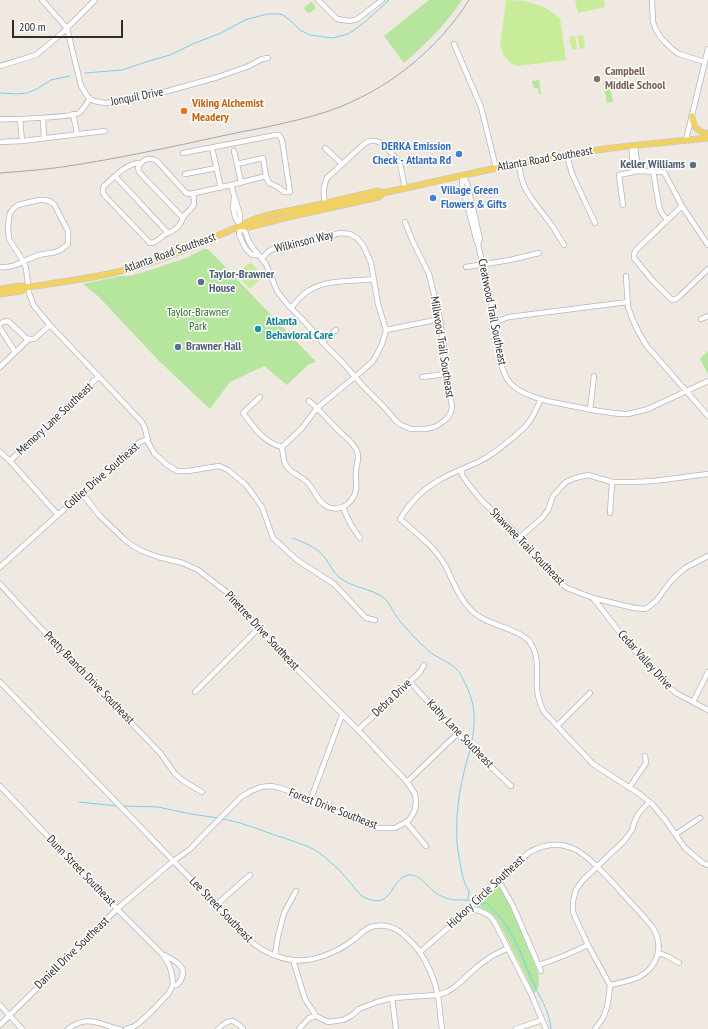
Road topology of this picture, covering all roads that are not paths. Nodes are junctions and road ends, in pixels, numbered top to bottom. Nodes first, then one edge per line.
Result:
1 (42, 0) edge
2 (95, 0) edge
3 (318, 0) edge
4 (382, 0) edge
5 (652, 0) edge
6 (67, 28) junction
7 (454, 44) dead end
8 (708, 49) edge
9 (268, 58) dead end
10 (705, 62) junction
11 (0, 66) edge
12 (90, 98) junction
13 (74, 114) junction
14 (692, 116) junction
15 (42, 118) junction
16 (0, 119) edge
17 (20, 119) junction
18 (105, 131) dead end
19 (77, 134) junction
20 (708, 134) edge
21 (44, 138) junction
22 (708, 138) edge
23 (686, 140) junction
24 (22, 141) junction
25 (0, 142) edge
26 (633, 146) junction
27 (212, 148) junction
28 (325, 148) dead end
29 (234, 151) dead end
30 (183, 153) dead end
31 (567, 155) junction
32 (140, 163) junction
33 (237, 164) junction
34 (342, 164) junction
35 (519, 164) junction
36 (217, 168) junction
37 (496, 168) junction
38 (636, 171) junction
39 (653, 171) junction
40 (185, 174) dead end
41 (463, 175) junction
42 (115, 176) junction
43 (266, 176) junction
44 (241, 182) junction
45 (231, 185) junction
46 (221, 188) junction
47 (405, 188) junction
48 (383, 193) junction
49 (193, 194) junction
50 (234, 198) junction
51 (324, 203) junction
52 (623, 205) dead end
53 (682, 206) junction
54 (183, 218) junction
55 (667, 220) junction
56 (405, 222) dead end
57 (595, 223) dead end
58 (240, 226) junction
59 (357, 230) dead end
60 (168, 233) junction
61 (354, 236) junction
62 (564, 245) dead end
63 (708, 245) edge
64 (539, 252) dead end
65 (260, 257) junction
66 (23, 261) junction
67 (483, 264) junction
68 (0, 267) edge
69 (466, 267) dead end
70 (708, 269) edge
71 (626, 276) dead end
72 (374, 279) junction
73 (29, 287) junction
74 (0, 290) edge
75 (0, 294) edge
76 (628, 302) junction
77 (291, 308) junction
78 (708, 316) edge
79 (440, 319) junction
80 (701, 319) dead end
81 (495, 322) junction
82 (0, 324) edge
83 (50, 325) junction
84 (0, 328) edge
85 (336, 330) dead end
86 (386, 330) junction
87 (29, 339) junction
88 (322, 342) junction
89 (15, 352) junction
90 (0, 367) edge
91 (446, 374) junction
92 (99, 376) junction
93 (355, 376) junction
94 (594, 376) dead end
95 (422, 377) dead end
96 (708, 380) edge
97 (686, 391) junction
98 (260, 396) dead end
99 (541, 399) junction
100 (309, 401) dead end
101 (317, 408) junction
102 (590, 410) junction
103 (708, 416) edge
104 (448, 417) junction
105 (453, 421) dead end
106 (148, 439) junction
107 (282, 447) junction
108 (0, 452) edge
109 (10, 461) junction
110 (461, 469) junction
111 (708, 474) edge
112 (612, 482) junction
113 (82, 493) junction
114 (343, 507) junction
115 (610, 513) dead end
116 (58, 515) junction
117 (360, 538) dead end
118 (519, 538) junction
119 (708, 556) edge
120 (0, 567) edge
121 (0, 584) edge
122 (594, 598) junction
123 (375, 620) dead end
124 (259, 628) junction
125 (424, 665) dead end
126 (708, 672) edge
127 (0, 682) edge
128 (410, 682) junction
129 (195, 692) dead end
130 (590, 693) dead end
131 (693, 702) junction
132 (708, 710) edge
133 (342, 715) junction
134 (557, 726) junction
135 (358, 730) junction
136 (458, 733) junction
137 (645, 756) dead end
138 (407, 782) junction
139 (0, 786) edge
140 (511, 786) dead end
141 (629, 788) junction
142 (202, 792) dead end
143 (310, 801) junction
144 (649, 802) junction
145 (700, 818) dead end
146 (406, 822) junction
147 (676, 834) junction
148 (426, 846) dead end
149 (173, 861) junction
150 (708, 865) edge
151 (596, 867) junction
152 (250, 875) dead end
153 (499, 881) junction
154 (296, 891) dead end
155 (216, 905) junction
156 (470, 908) junction
157 (118, 909) junction
158 (588, 945) junction
159 (508, 948) junction
160 (420, 952) junction
161 (659, 953) junction
162 (163, 955) junction
163 (275, 955) junction
164 (293, 960) junction
165 (679, 963) dead end
166 (539, 965) junction
167 (541, 971) dead end
168 (173, 985) junction
169 (610, 985) junction
170 (437, 995) junction
171 (392, 998) junction
172 (0, 1005) edge
173 (10, 1016) junction
174 (316, 1016) junction
175 (542, 1020) junction
176 (0, 1025) edge
177 (110, 1028) edge
178 (22, 1029) edge
179 (68, 1029) edge
180 (120, 1029) edge
181 (126, 1029) edge
182 (218, 1029) edge
183 (243, 1029) edge
184 (299, 1029) edge
185 (396, 1029) edge
186 (442, 1029) edge
187 (516, 1029) edge
188 (546, 1029) edge
189 (595, 1029) edge

1 - 6 street
2 - 6 street
3 - 4 street
5 - 10 street
6 - 11 street
6 - 12 street
7 - 37 street
8 - 10 street
9 - 12 street, Jonquil Drive
10 - 14 street
12 - 13 street
13 - 15 street
13 - 19 street
14 - 20 main road
14 - 23 street
15 - 17 street
15 - 21 street
16 - 17 street
17 - 24 street
18 - 19 street
19 - 21 street
21 - 24 street
22 - 23 main road, Atlanta Road Southeast
23 - 26 main road, Atlanta Road Southeast
24 - 25 street
26 - 31 main road, Atlanta Road Southeast
26 - 38 street
27 - 30 street
27 - 36 street
27 - 43 street
28 - 34 street
29 - 33 street
31 - 35 main road, Atlanta Road Southeast
31 - 57 street
32 - 42 street
32 - 49 street
32 - 54 street
33 - 43 street
33 - 44 street
34 - 47 street
34 - 51 street
35 - 37 main road, Atlanta Road Southeast
35 - 62 street
36 - 40 street
36 - 46 street
37 - 41 main road, Atlanta Road Southeast
38 - 39 street
38 - 52 street
39 - 53 street
39 - 55 street
41 - 47 main road, Atlanta Road Southeast
41 - 67 street, Creatwood Trail Southeast
42 - 60 street
42 - 60 street
43 - 44 street
44 - 45 street
45 - 46 street
45 - 50 street
46 - 49 street
47 - 48 main road, Atlanta Road Southeast
48 - 51 main road, Atlanta Road Southeast
48 - 58 main road, Atlanta Road Southeast
49 - 54 street
50 - 58 street
50 - 58 street
51 - 58 main road, Atlanta Road Southeast
53 - 55 street
53 - 63 street
54 - 60 street
55 - 70 street
56 - 79 street, Millwood Trail Southeast
58 - 65 street
58 - 73 main road, Atlanta Road Southeast
59 - 61 street
61 - 65 street, Wilkinson Way
61 - 72 street
64 - 67 street
65 - 77 street
66 - 66 street
66 - 68 street
66 - 73 street, Collier Drive Southeast
67 - 69 street
67 - 81 street, Creatwood Trail Southeast
71 - 76 street
72 - 77 street
72 - 86 street
73 - 74 main road, Atlanta Road Southeast
73 - 75 main road, Atlanta Road Southeast
73 - 83 street, Collier Drive Southeast
76 - 81 street
76 - 97 street
77 - 88 street
78 - 80 street
79 - 86 street
79 - 91 street, Millwood Trail Southeast
81 - 99 street, Creatwood Trail Southeast
82 - 87 street
83 - 87 street
83 - 92 street, Collier Drive Southeast
84 - 89 street
85 - 88 street
86 - 93 street
87 - 89 street
88 - 93 street
89 - 90 street
91 - 95 street
91 - 104 street, Millwood Trail Southeast
92 - 106 street, Collier Drive Southeast
92 - 109 street, Memory Lane Southeast
93 - 101 street
93 - 104 street
94 - 102 street
96 - 97 street, Creatwood Trail Southeast
97 - 102 street, Creatwood Trail Southeast
97 - 103 street
98 - 107 street
99 - 102 street, Creatwood Trail Southeast
99 - 110 street
100 - 101 street
101 - 107 street
101 - 114 street
104 - 105 street
106 - 113 street, Collier Drive Southeast
106 - 123 street
107 - 114 street
108 - 109 street
109 - 116 street
110 - 118 street, Shawnee Trail Southeast
110 - 134 street
111 - 112 street
112 - 115 street
112 - 118 street
113 - 116 street, Collier Drive Southeast
113 - 124 street, Pinetree Drive Southeast
114 - 117 street
116 - 120 street, Collier Drive Southeast
118 - 122 street, Shawnee Trail Southeast
119 - 122 street, Shawnee Trail Southeast
121 - 142 street, Pretty Branch Drive Southeast
122 - 131 street, Cedar Valley Drive
124 - 129 street
124 - 133 street, Pinetree Drive Southeast
125 - 128 street, Debra Drive
126 - 131 street
127 - 149 street, Lee Street Southeast
128 - 135 street, Debra Drive
128 - 136 street, Kathy Lane Southeast
130 - 134 street
131 - 132 street, Cedar Valley Drive
133 - 135 street
133 - 143 street
134 - 141 street
135 - 138 street
136 - 138 street
136 - 140 street, Kathy Lane Southeast
137 - 141 street
138 - 146 street
139 - 157 street, Dunn Street Southeast
141 - 144 street
143 - 146 street, Forest Drive Southeast
143 - 149 street, Forest Drive Southeast
144 - 147 street
144 - 151 street
145 - 147 street
146 - 148 street
147 - 150 street
149 - 155 street, Lee Street Southeast
149 - 157 street, Daniell Drive Southeast
151 - 153 street, Hickory Circle Southeast
151 - 158 street
151 - 161 street, Hickory Circle Southeast
152 - 155 street
153 - 156 street, Hickory Circle Southeast
153 - 166 street
154 - 163 street
155 - 163 street, Lee Street Southeast
156 - 159 street
156 - 160 street, Hickory Circle Southeast
157 - 162 street, Dunn Street Southeast
157 - 173 street, Daniell Drive Southeast
158 - 166 street
158 - 169 street
159 - 170 street
159 - 175 street
160 - 164 street, Lee Street Southeast
160 - 170 street, Lee Street Southeast
161 - 165 street
161 - 169 street
162 - 168 street, Dunn Street Southeast
162 - 168 street, Dunn Street Southeast
163 - 164 street, Lee Street Southeast
164 - 174 street
166 - 167 street
168 - 181 street, Dunn Street Southeast
169 - 189 street
170 - 171 street
170 - 186 street, Lee Street Southeast
171 - 174 street
171 - 185 street
172 - 173 street
173 - 176 street, Daniell Drive Southeast
173 - 178 street
174 - 184 street
175 - 187 street
175 - 188 street
177 - 179 street
177 - 180 street
182 - 183 street

